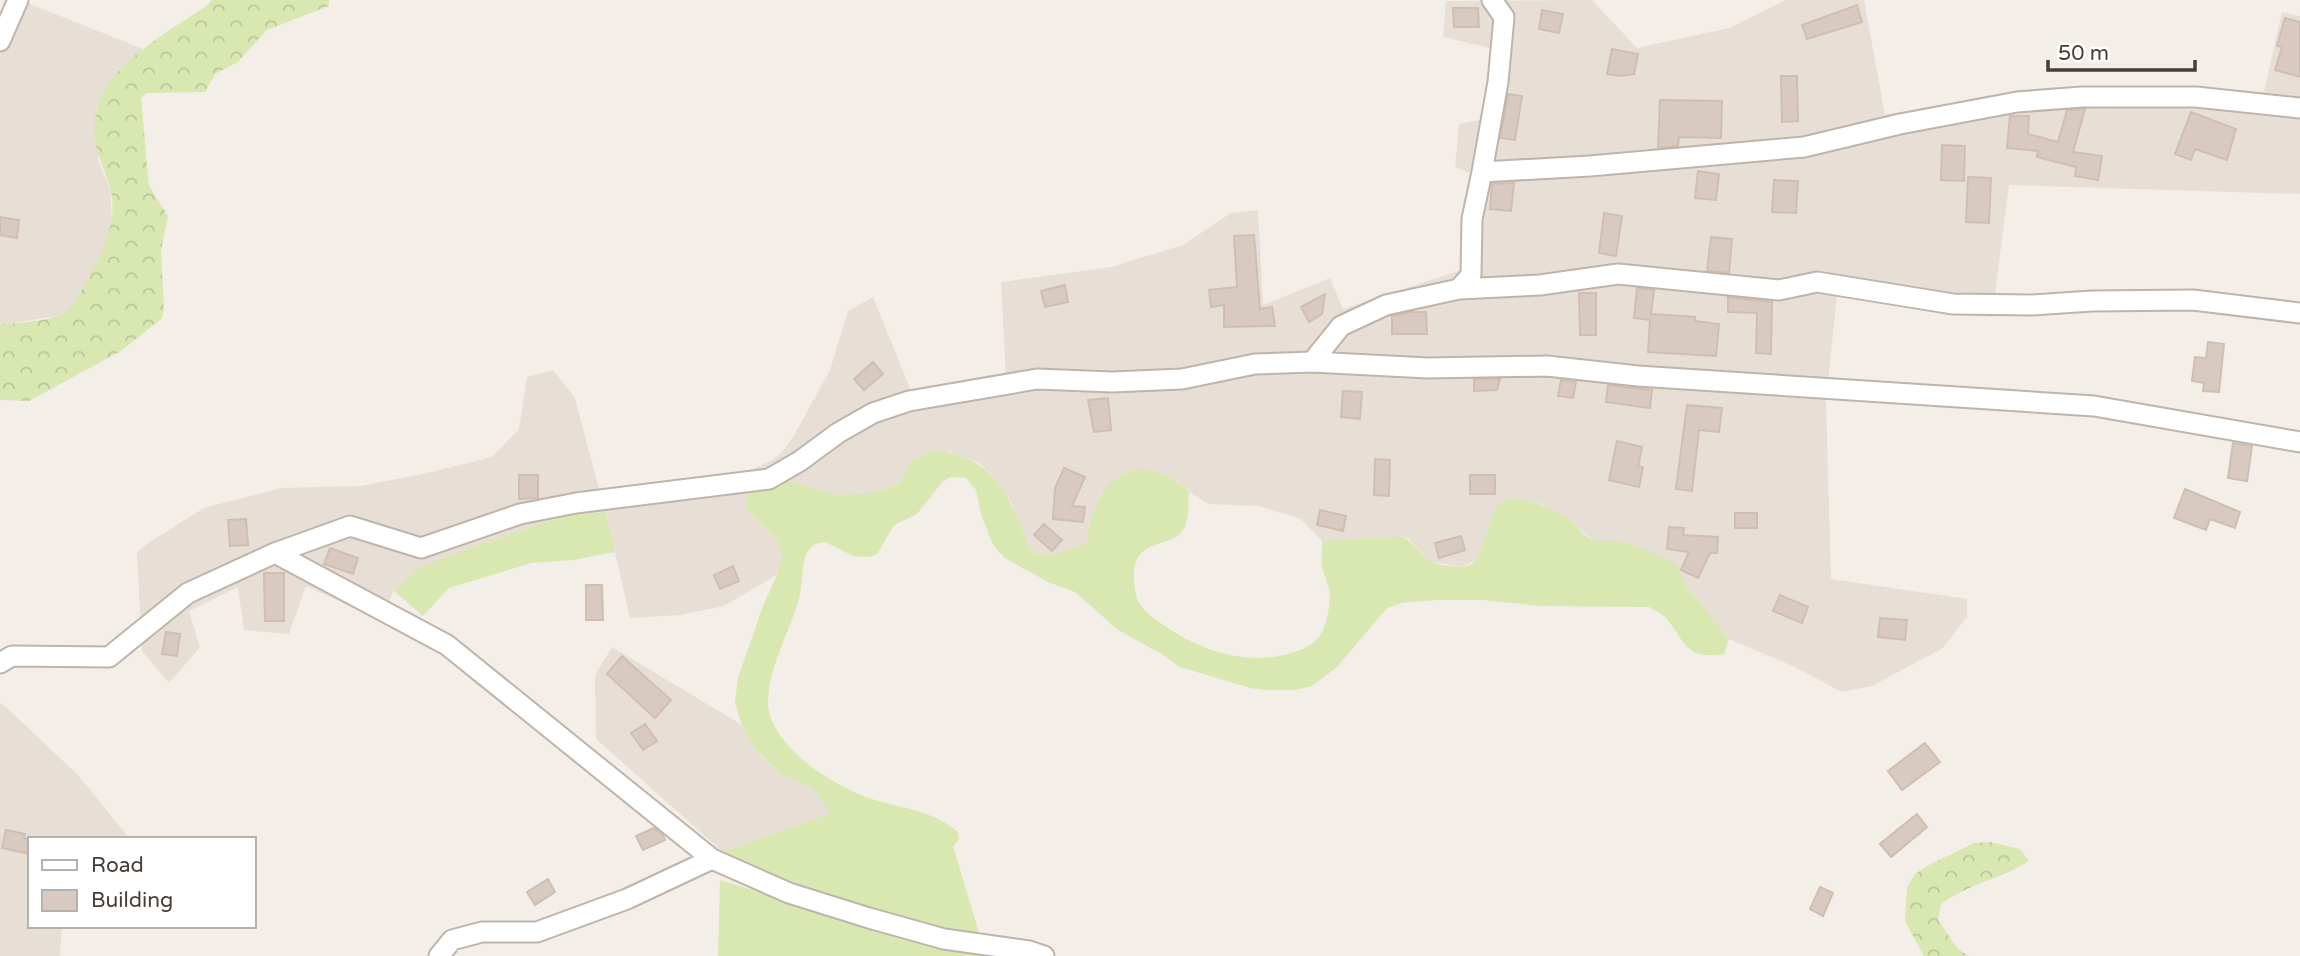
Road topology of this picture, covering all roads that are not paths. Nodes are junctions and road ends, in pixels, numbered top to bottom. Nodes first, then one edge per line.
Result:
1 (18, 0) edge
2 (1492, 0) edge
3 (0, 41) edge
4 (2300, 108) edge
5 (1482, 172) junction
6 (1460, 289) junction
7 (2300, 313) edge
8 (1312, 362) junction
9 (2300, 442) edge
10 (275, 553) junction
11 (0, 663) edge
12 (712, 859) junction
13 (439, 956) edge
14 (1044, 956) edge

1 - 3 street
2 - 5 street
4 - 5 street
5 - 6 street
6 - 7 street
6 - 8 street
8 - 9 street
8 - 10 street
10 - 11 street
10 - 12 street
12 - 13 street
12 - 14 street

